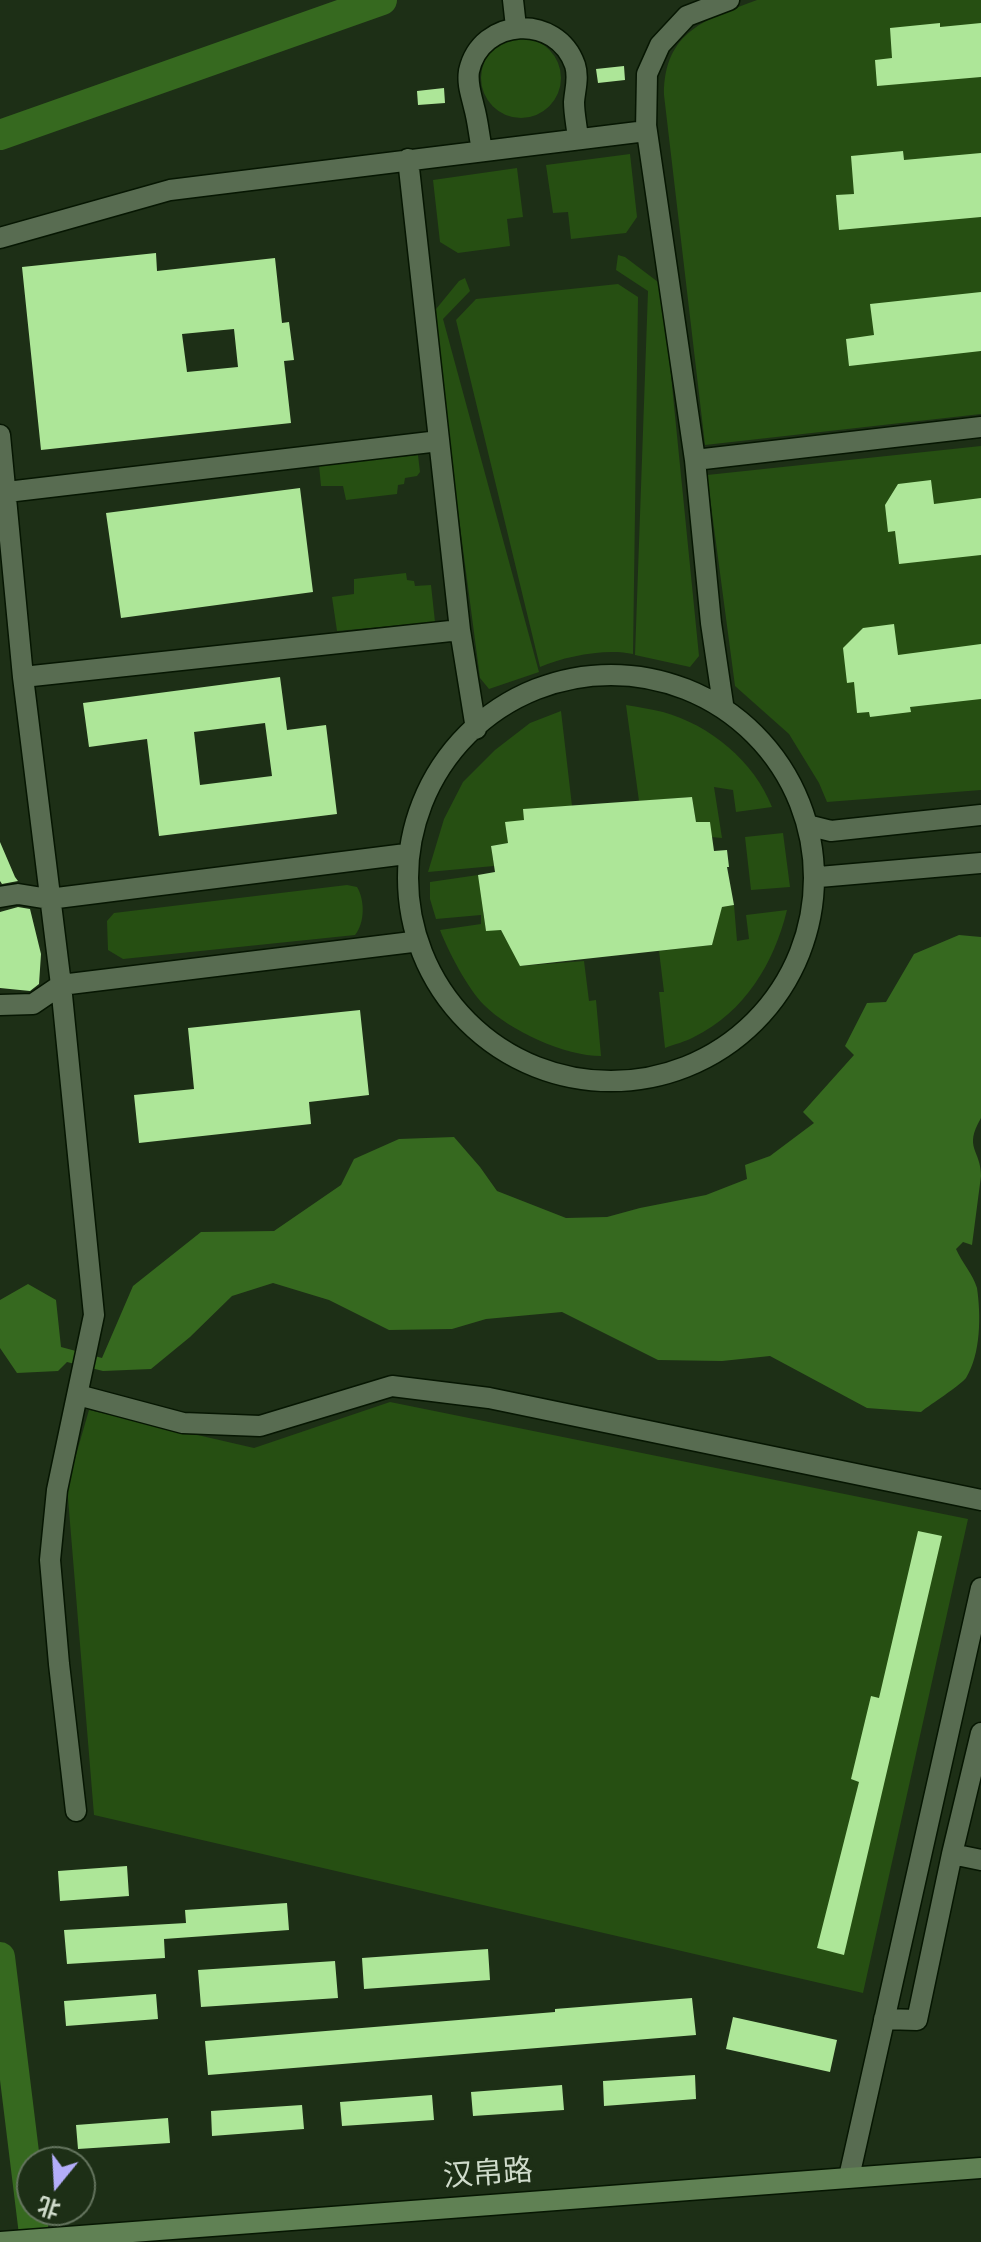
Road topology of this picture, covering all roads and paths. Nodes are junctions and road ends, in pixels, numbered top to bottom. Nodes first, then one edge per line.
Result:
1 (729, 0) edge
2 (514, 14) edge
3 (646, 125) junction
4 (578, 139) junction
5 (482, 150) junction
6 (408, 159) junction
7 (0, 238) edge
8 (981, 427) edge
9 (0, 435) edge
10 (439, 441) junction
11 (695, 460) junction
12 (7, 492) junction
13 (460, 630) junction
14 (23, 677) junction
15 (723, 704) junction
16 (476, 729) junction
17 (981, 815) edge
18 (811, 826) junction
19 (406, 854) junction
20 (981, 863) edge
21 (819, 877) junction
22 (0, 897) edge
23 (49, 899) junction
24 (412, 942) junction
25 (61, 985) junction
26 (0, 1005) edge
27 (78, 1395) junction
28 (981, 1500) edge
29 (981, 1588) edge
30 (981, 1733) edge
31 (76, 1811) dead end
32 (952, 1854) junction
33 (981, 1860) edge
34 (884, 2019) junction
35 (981, 2168) edge
36 (849, 2177) junction
37 (0, 2242) edge

1 - 3 street
2 - 4 street
2 - 5 street
3 - 4 street
3 - 11 street
4 - 5 street
5 - 6 street
6 - 7 street
6 - 10 street
8 - 11 street
9 - 12 street
10 - 12 street
10 - 13 street
11 - 15 street
12 - 14 street
13 - 14 street
13 - 16 street
14 - 23 street
15 - 16 street
15 - 18 street
16 - 19 street
17 - 18 street
18 - 21 street
19 - 23 street
19 - 24 street
20 - 21 street
21 - 24 street
22 - 23 street
23 - 25 street
24 - 25 street
25 - 26 street
25 - 27 street
27 - 28 street
27 - 31 street
29 - 34 street
30 - 32 street
32 - 33 street
32 - 34 street
34 - 36 street
35 - 36 street, 汉帛路
36 - 37 street, 汉帛路

